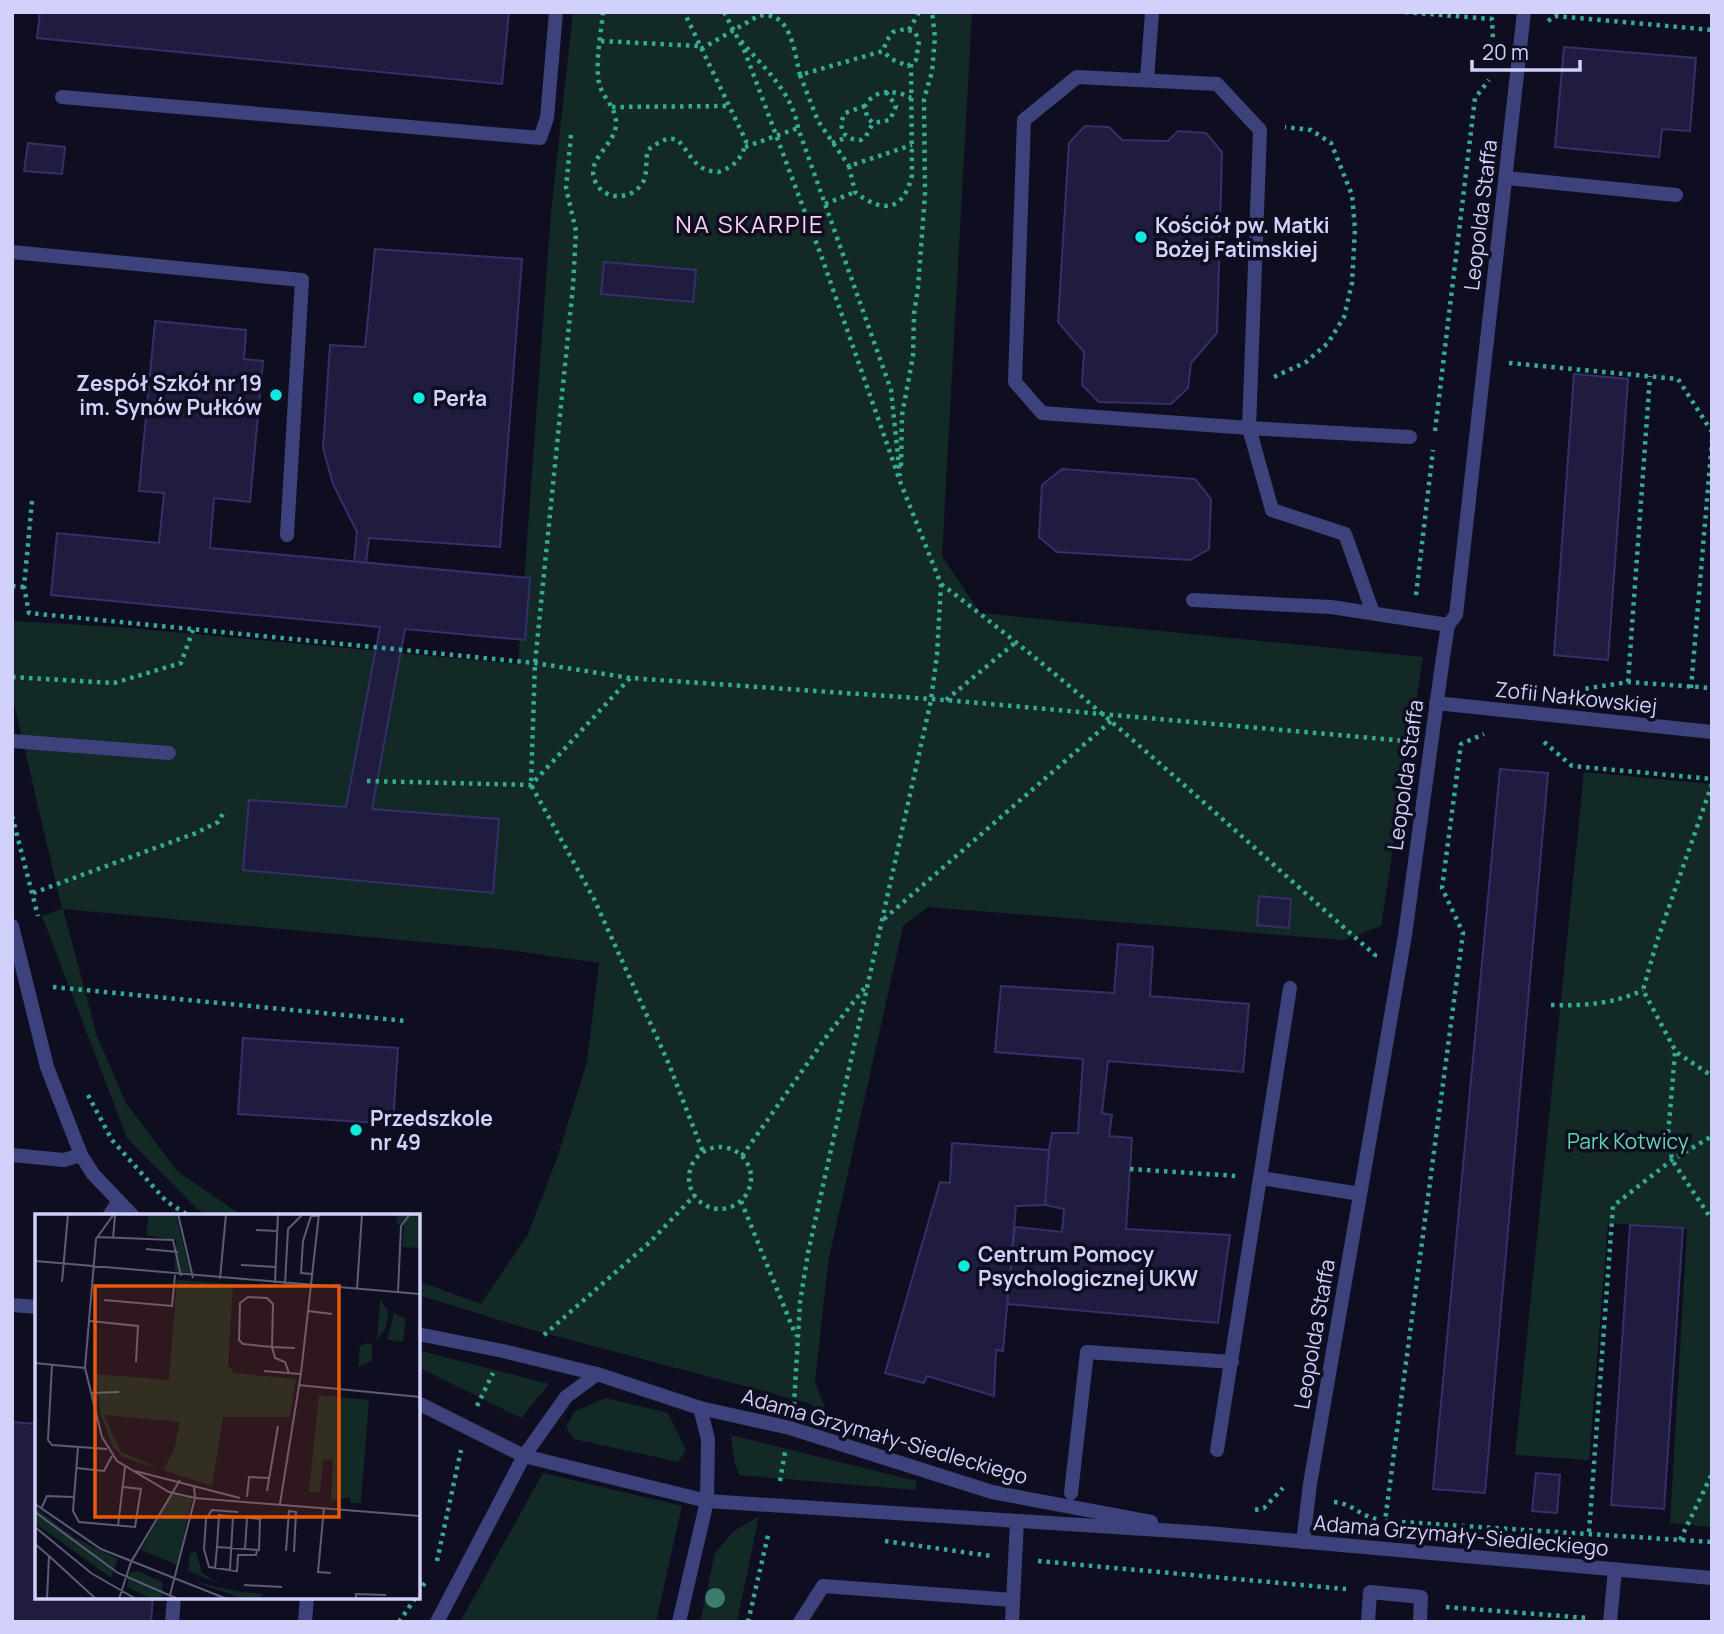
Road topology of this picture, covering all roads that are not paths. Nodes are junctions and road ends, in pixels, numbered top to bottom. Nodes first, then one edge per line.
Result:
1 (556, 12) edge
2 (1152, 12) edge
3 (1524, 12) edge
4 (1147, 80) junction
5 (62, 97) dead end
6 (1506, 178) junction
7 (1676, 195) dead end
8 (12, 252) edge
9 (1249, 428) junction
10 (1410, 437) dead end
11 (287, 535) dead end
12 (1193, 600) dead end
13 (1373, 614) junction
14 (1448, 625) junction
15 (1436, 703) junction
16 (1712, 732) edge
17 (12, 741) edge
18 (169, 753) dead end
19 (12, 926) edge
20 (1290, 989) dead end
21 (12, 1155) edge
22 (81, 1155) junction
23 (1262, 1178) junction
24 (1360, 1194) junction
25 (119, 1201) junction
26 (110, 1214) edge
27 (131, 1214) edge
28 (12, 1305) edge
29 (35, 1307) edge
30 (420, 1334) edge
31 (1232, 1362) junction
32 (597, 1374) junction
33 (420, 1404) edge
34 (700, 1408) junction
35 (1217, 1450) dead end
36 (524, 1456) junction
37 (1070, 1493) dead end
38 (707, 1501) junction
39 (1017, 1521) junction
40 (1207, 1533) junction
41 (1303, 1542) junction
42 (1615, 1569) junction
43 (1712, 1577) edge
44 (174, 1599) edge
45 (307, 1599) edge
46 (1013, 1600) junction
47 (1610, 1621) edge
48 (172, 1622) edge
49 (305, 1622) edge
50 (437, 1622) edge
51 (679, 1622) edge
52 (800, 1622) edge
53 (1012, 1622) edge
54 (1368, 1622) edge
55 (1420, 1622) edge

1 - 5 street
2 - 4 street
3 - 6 street, Leopolda Staffa
4 - 9 street
4 - 9 street
6 - 7 street
6 - 14 street, Leopolda Staffa
8 - 11 street
9 - 10 street
9 - 13 street
12 - 13 street
13 - 14 street
14 - 15 street, Leopolda Staffa
15 - 16 street, Zofii Nałkowskiej
15 - 24 street, Leopolda Staffa
17 - 18 street
19 - 22 street
20 - 23 street
21 - 22 street
22 - 25 street
23 - 24 street
23 - 31 street
24 - 41 street, Leopolda Staffa
25 - 26 street
25 - 27 street
28 - 29 street
30 - 32 street, Adama Grzymały-Siedleckiego
31 - 35 street
31 - 37 street
32 - 34 street, Adama Grzymały-Siedleckiego
32 - 36 street
33 - 36 street, Adama Grzymały-Siedleckiego
34 - 38 street
34 - 40 street, Adama Grzymały-Siedleckiego
36 - 38 street, Adama Grzymały-Siedleckiego
36 - 50 street
38 - 39 street, Adama Grzymały-Siedleckiego
38 - 51 street
39 - 40 street, Adama Grzymały-Siedleckiego
39 - 46 street
40 - 41 street, Adama Grzymały-Siedleckiego
41 - 42 street, Adama Grzymały-Siedleckiego
42 - 43 street, Adama Grzymały-Siedleckiego
42 - 47 street
44 - 48 street
45 - 49 street
46 - 52 street
46 - 53 street
54 - 55 street

